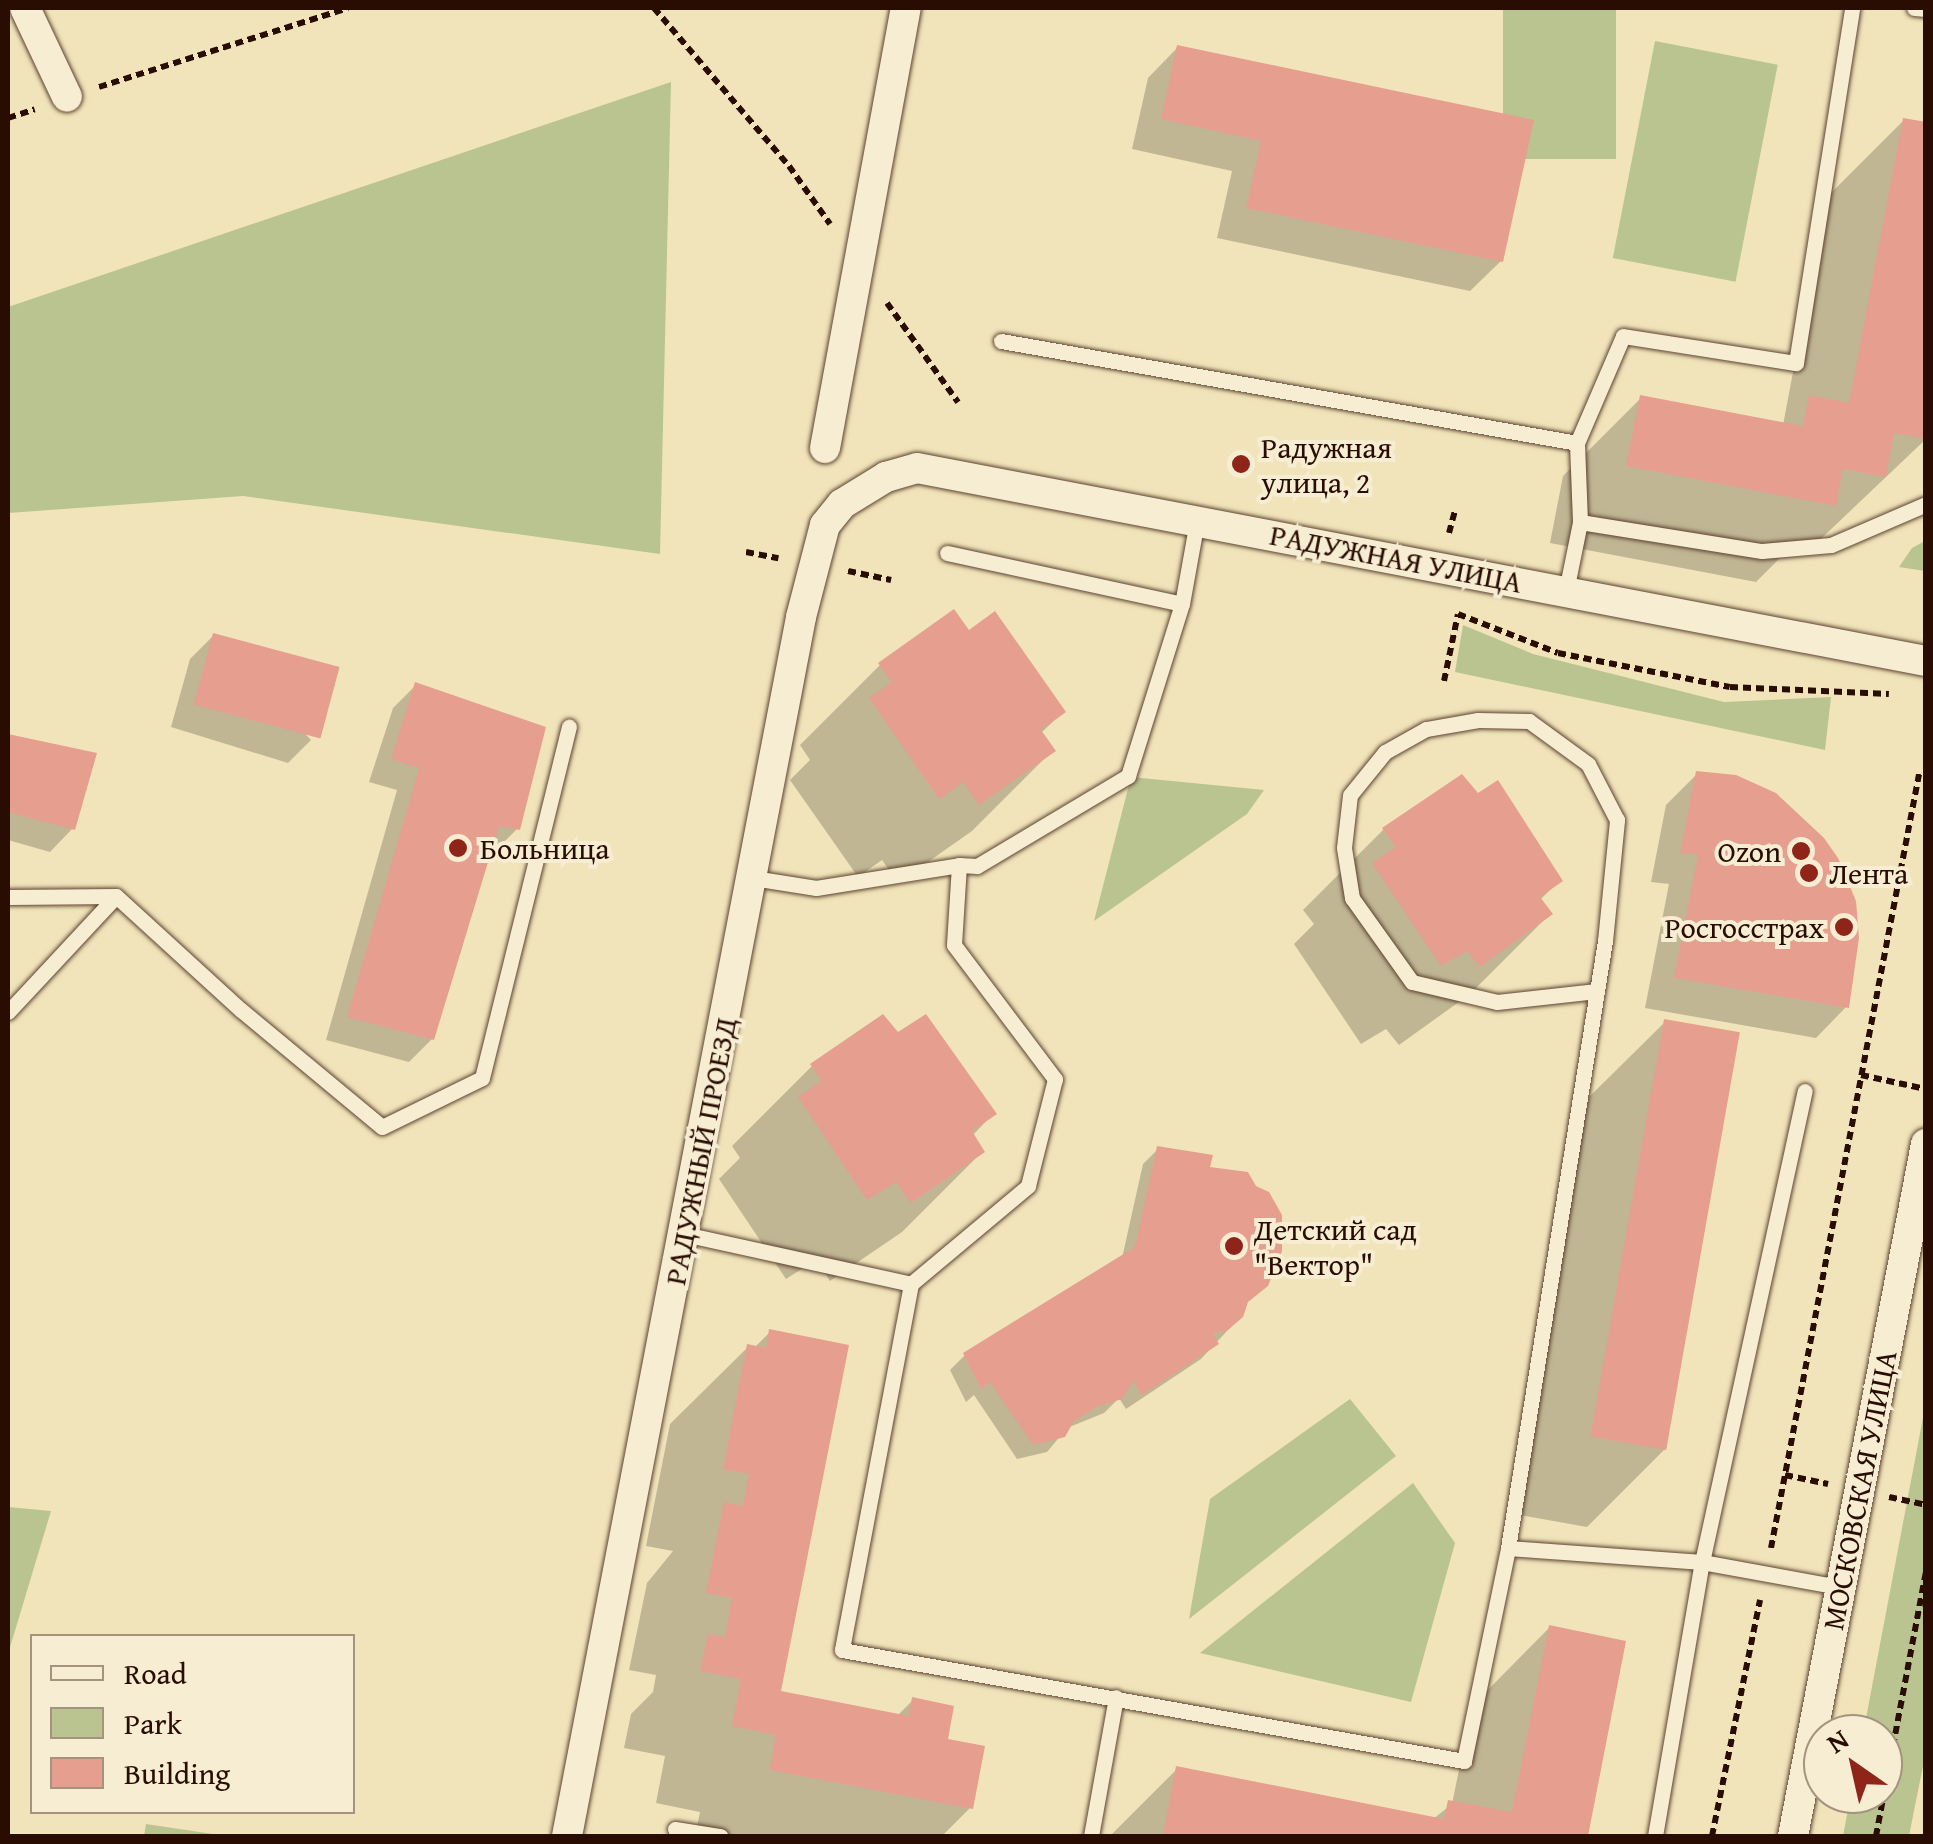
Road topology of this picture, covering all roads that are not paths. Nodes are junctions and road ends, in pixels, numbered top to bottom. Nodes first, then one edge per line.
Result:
1 (25, 8) edge
2 (906, 8) edge
3 (1852, 8) edge
4 (1914, 8) edge
5 (1926, 10) edge
6 (67, 97) road end
7 (1000, 341) dead end
8 (1577, 443) junction
9 (824, 448) dead end
10 (868, 485) joint
11 (1926, 504) edge
12 (1197, 521) junction
13 (1580, 522) junction
14 (947, 553) dead end
15 (1566, 591) junction
16 (1182, 604) junction
17 (1926, 661) edge
18 (569, 727) dead end
19 (958, 864) junction
20 (753, 878) junction
21 (116, 896) junction
22 (8, 898) edge
23 (1596, 990) junction
24 (8, 1012) edge
25 (1805, 1090) dead end
26 (1926, 1144) edge
27 (684, 1234) junction
28 (911, 1284) junction
29 (1508, 1548) junction
30 (1702, 1562) junction
31 (1840, 1587) junction
32 (1116, 1697) junction
33 (675, 1829) dead end
34 (566, 1836) edge
35 (720, 1836) edge
36 (1091, 1836) edge
37 (1655, 1836) edge
38 (1793, 1836) edge

1 - 6 street
2 - 9 street
3 - 8 lane
4 - 5 lane
7 - 8 lane
8 - 13 lane
10 - 12 street, РАДУЖНАЯ УЛИЦА
10 - 20 street, РАДУЖНЫЙ ПРОЕЗД
11 - 13 lane
12 - 15 street, РАДУЖНАЯ УЛИЦА
12 - 16 lane
13 - 15 lane
14 - 16 lane
15 - 17 street, РАДУЖНАЯ УЛИЦА
16 - 19 lane
18 - 21 lane
19 - 20 lane
19 - 28 lane
20 - 27 street, РАДУЖНЫЙ ПРОЕЗД
21 - 22 lane
21 - 24 lane
23 - 23 lane
23 - 29 lane
25 - 30 lane
26 - 31 street, МОСКОВСКАЯ УЛИЦА
27 - 28 lane
27 - 34 street, РАДУЖНЫЙ ПРОЕЗД
28 - 32 lane
29 - 30 lane
29 - 32 lane
30 - 31 lane
30 - 37 lane
31 - 38 street, МОСКОВСКАЯ УЛИЦА
32 - 36 lane
33 - 35 lane

